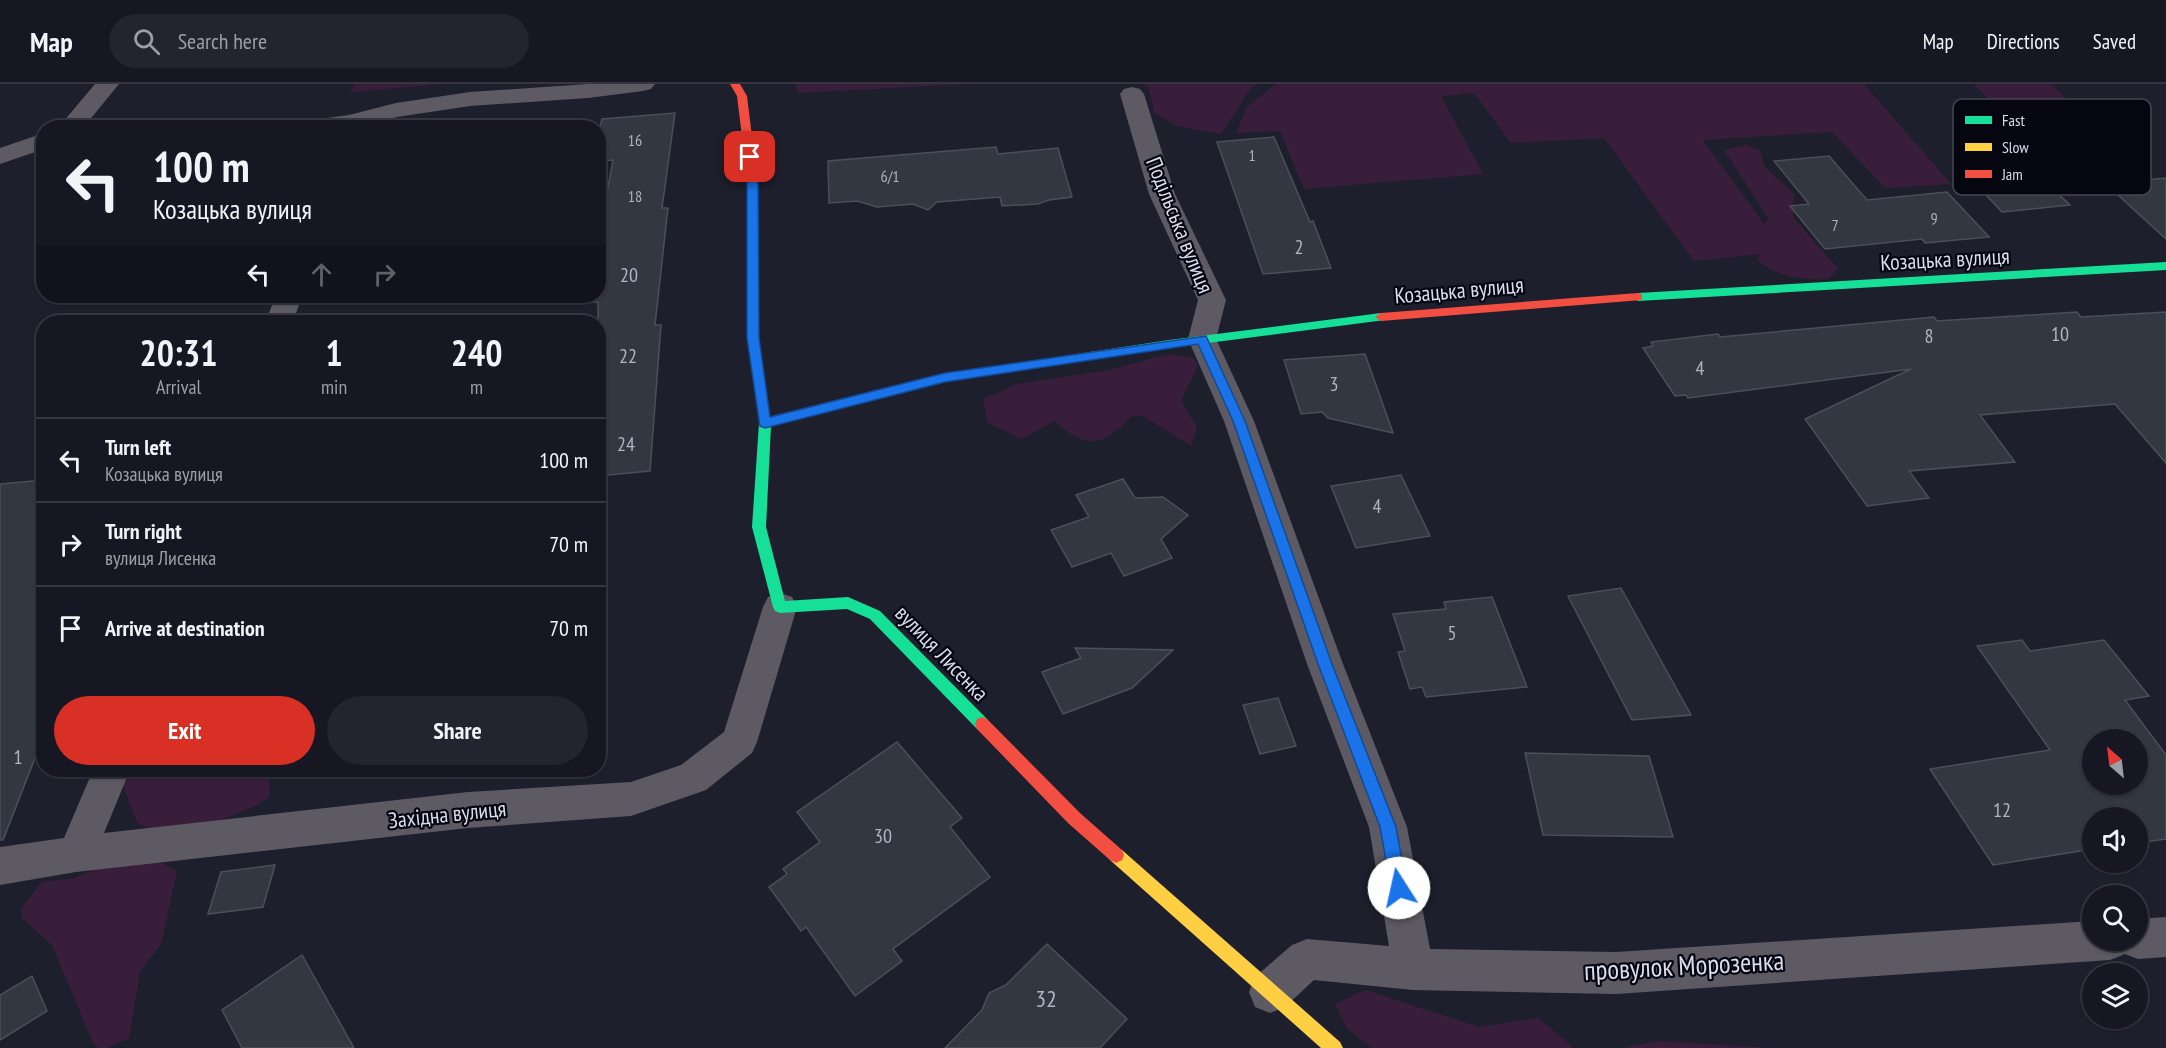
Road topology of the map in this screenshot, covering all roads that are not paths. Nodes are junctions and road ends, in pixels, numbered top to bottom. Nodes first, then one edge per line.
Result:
1 (107, 84) edge
2 (643, 84) edge
3 (735, 84) edge
4 (1132, 94) dead end
5 (77, 120) edge
6 (365, 120) edge
7 (36, 143) edge
8 (36, 153) edge
9 (0, 156) edge
10 (2166, 266) edge
11 (1202, 339) junction
12 (765, 423) junction
13 (780, 607) junction
14 (108, 777) edge
15 (75, 854) junction
16 (0, 866) edge
17 (2166, 937) edge
18 (2148, 938) edge
19 (2082, 942) edge
20 (1413, 969) junction
21 (1270, 992) junction
22 (1334, 1048) edge

1 - 5 street
2 - 6 street
3 - 12 street
4 - 11 street, Подільська вулиця
7 - 9 street
8 - 9 street
10 - 11 street, Козацька вулиця
11 - 12 street, Козацька вулиця
11 - 20 street
12 - 13 street
13 - 15 street, Західна вулиця
13 - 21 street, вулиця Лисенка
14 - 15 street
15 - 16 street, Західна вулиця
17 - 18 street
19 - 20 street, провулок Морозенка
20 - 21 street, провулок Морозенка
21 - 22 street, вулиця Лисенка

